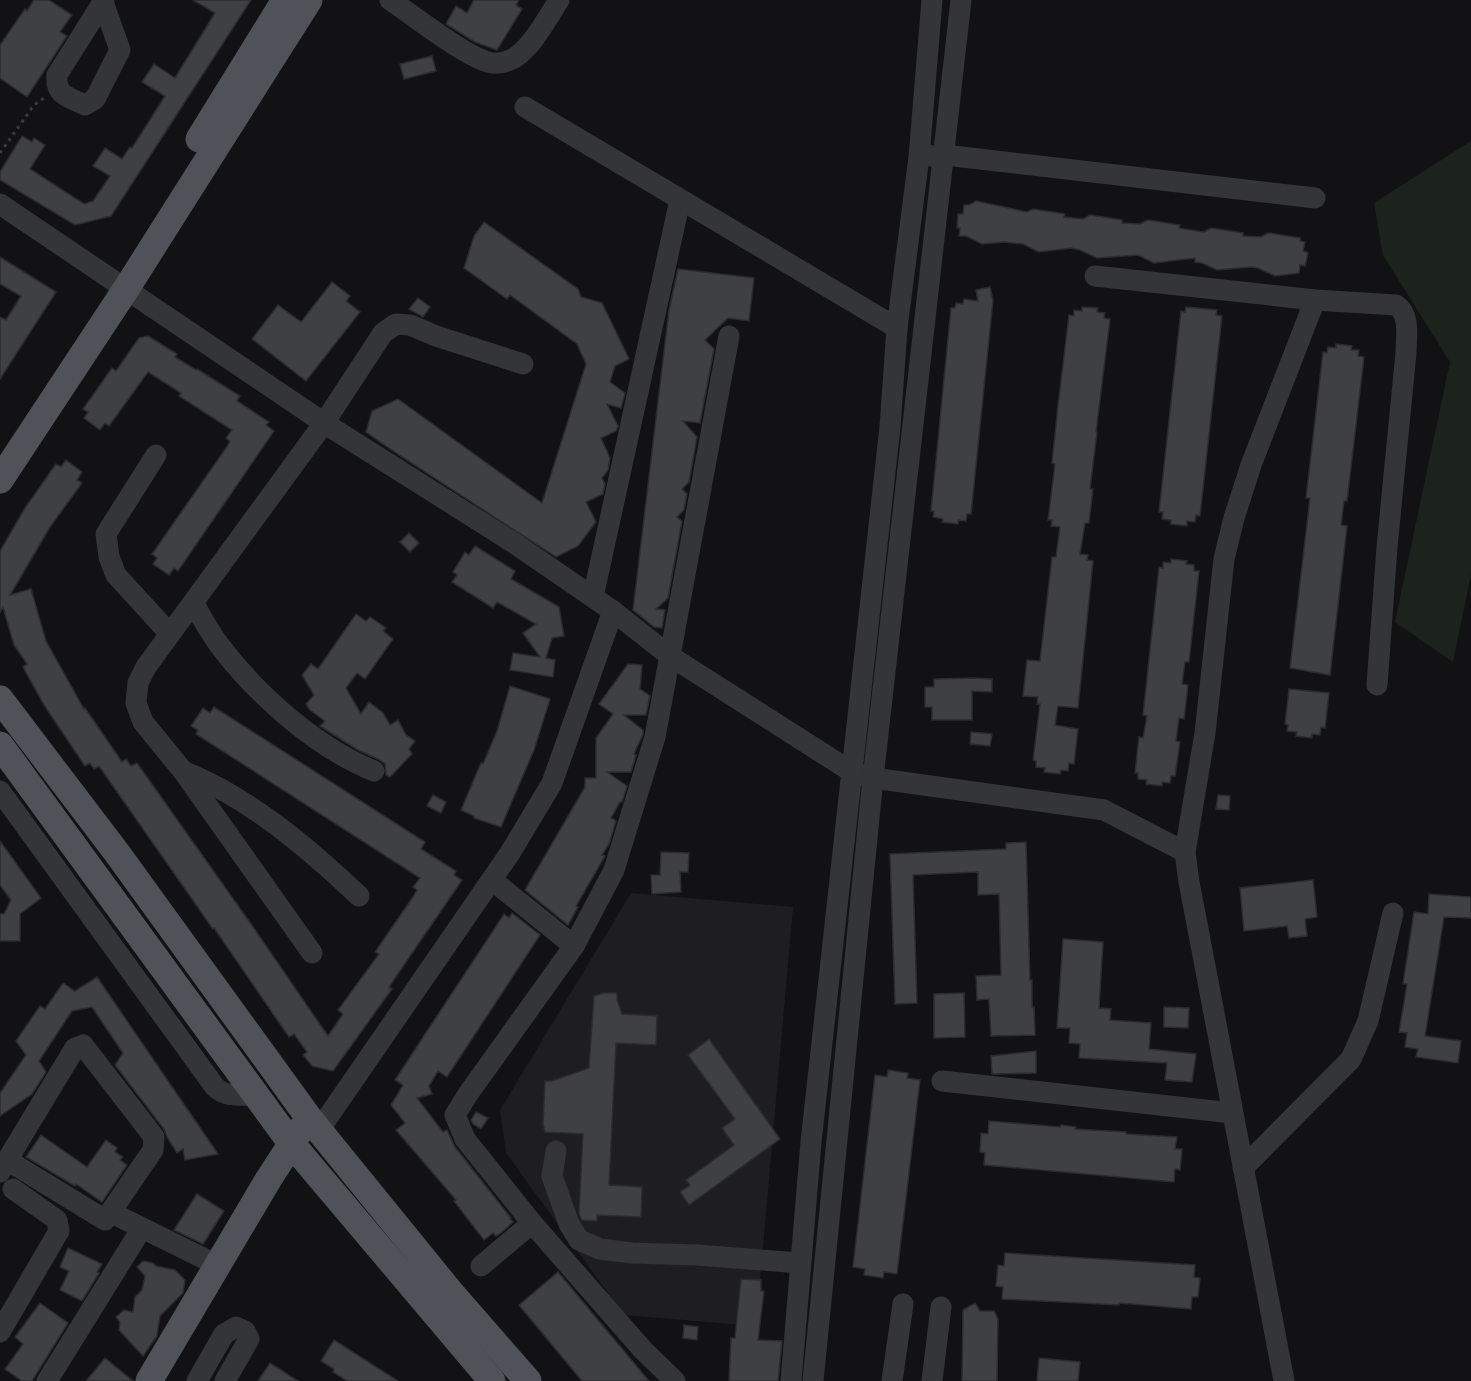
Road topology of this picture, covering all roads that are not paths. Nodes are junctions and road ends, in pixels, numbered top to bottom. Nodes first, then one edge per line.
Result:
1 (285, 0) edge
2 (309, 0) edge
3 (390, 0) edge
4 (559, 0) edge
5 (932, 0) edge
6 (961, 0) edge
7 (104, 1) edge
8 (525, 107) dead end
9 (945, 155) junction
10 (919, 157) junction
11 (1315, 198) dead end
12 (680, 200) junction
13 (0, 204) edge
14 (1095, 276) dead end
15 (119, 284) junction
16 (1315, 300) junction
17 (897, 328) junction
18 (729, 336) dead end
19 (523, 364) dead end
20 (324, 423) junction
21 (0, 449) edge
22 (156, 455) dead end
23 (0, 480) edge
24 (593, 597) junction
25 (193, 603) junction
26 (613, 611) junction
27 (170, 634) junction
28 (670, 656) junction
29 (1377, 685) dead end
30 (0, 699) edge
31 (0, 745) edge
32 (183, 771) junction
33 (374, 771) dead end
34 (852, 772) junction
35 (873, 778) junction
36 (0, 790) edge
37 (1185, 852) junction
38 (492, 880) junction
39 (359, 896) dead end
40 (1393, 913) dead end
41 (574, 946) junction
42 (312, 953) dead end
43 (942, 1081) dead end
44 (256, 1095) junction
45 (1232, 1113) junction
46 (314, 1124) junction
47 (291, 1143) junction
48 (556, 1151) dead end
49 (3, 1166) edge
50 (1243, 1168) junction
51 (13, 1189) dead end
52 (112, 1213) junction
53 (532, 1223) junction
54 (142, 1228) junction
55 (800, 1263) junction
56 (218, 1265) junction
57 (481, 1266) dead end
58 (903, 1304) dead end
59 (940, 1307) dead end
60 (0, 1332) edge
61 (47, 1381) edge
62 (149, 1381) edge
63 (197, 1381) edge
64 (225, 1381) edge
65 (492, 1381) edge
66 (528, 1381) edge
67 (675, 1381) edge
68 (791, 1381) edge
69 (813, 1381) edge
70 (892, 1381) edge
71 (932, 1381) edge
72 (1284, 1381) edge

1 - 15 main road
2 - 15 main road
3 - 4 street
5 - 10 street
6 - 9 street
7 - 7 street
8 - 12 street
9 - 10 street
9 - 11 street
9 - 35 street
10 - 17 street
12 - 17 street
12 - 24 street
13 - 15 street
14 - 16 street
15 - 20 street
15 - 21 main road
15 - 23 main road
16 - 29 street
16 - 37 street
17 - 34 street
18 - 28 street
19 - 20 street
20 - 24 street
20 - 25 street
22 - 27 street
24 - 26 street
25 - 27 street
25 - 33 street
26 - 28 street
26 - 38 street
27 - 32 street
28 - 34 street
28 - 41 street
30 - 46 main road
31 - 44 main road
32 - 39 street
32 - 42 street
34 - 35 street
34 - 55 street
35 - 37 street
35 - 69 street
36 - 44 street
37 - 45 street
38 - 41 street
38 - 46 street
40 - 50 street
41 - 53 street
43 - 45 street
44 - 47 main road
45 - 50 street
46 - 47 main road
46 - 66 main road
47 - 56 main road
47 - 65 main road
48 - 55 street
49 - 52 street
49 - 52 street
50 - 72 street
51 - 60 street
52 - 54 street
53 - 57 street
53 - 67 street
54 - 56 street
54 - 61 street
55 - 68 street
56 - 62 main road
58 - 70 street
59 - 71 street
63 - 64 street

